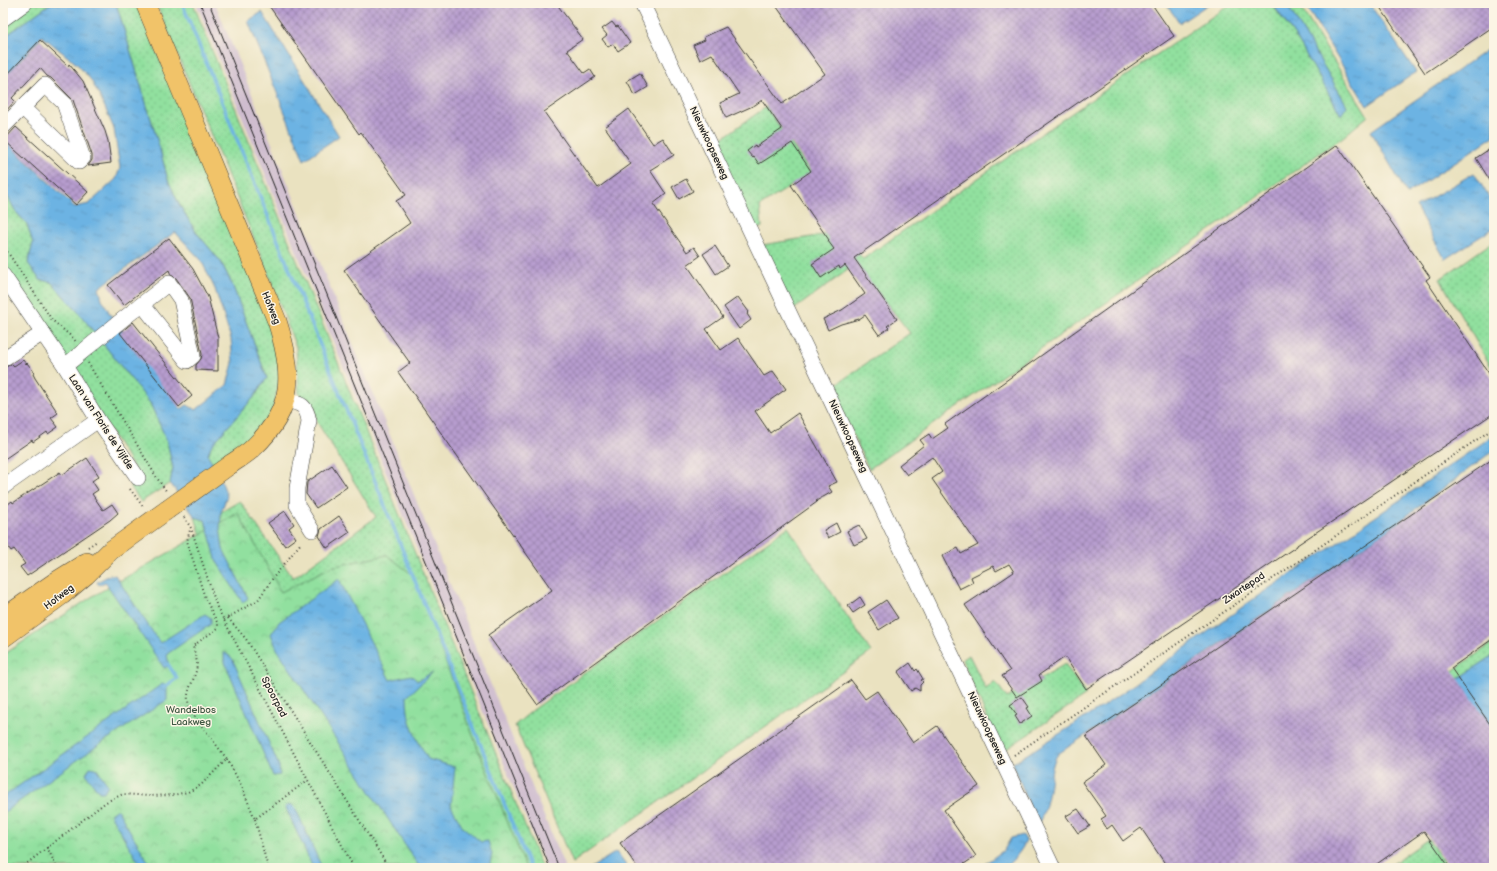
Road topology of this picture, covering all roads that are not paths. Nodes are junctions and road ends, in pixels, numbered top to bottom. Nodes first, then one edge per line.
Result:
1 (26, 3) edge
2 (145, 3) edge
3 (642, 3) edge
4 (3, 19) edge
5 (22, 107) junction
6 (3, 127) edge
7 (3, 275) edge
8 (142, 304) junction
9 (43, 333) junction
10 (3, 360) edge
11 (65, 366) junction
12 (285, 400) junction
13 (98, 420) junction
14 (138, 478) road end
15 (3, 487) edge
16 (312, 530) dead end
17 (5, 624) edge
18 (1053, 868) edge

1 - 4 street
2 - 12 main road, Hofweg
3 - 18 street, Nieuwkoopseweg
5 - 5 street
5 - 6 street
7 - 9 street, Laan van Floris de Vijfde
8 - 8 street, Laan van Floris de Vijfde
8 - 11 street, Laan van Floris de Vijfde
9 - 10 street
9 - 11 street, Laan van Floris de Vijfde
11 - 13 street, Laan van Floris de Vijfde
12 - 16 street
12 - 17 main road, Hofweg, bridge
13 - 14 street, Laan van Floris de Vijfde
13 - 15 street

